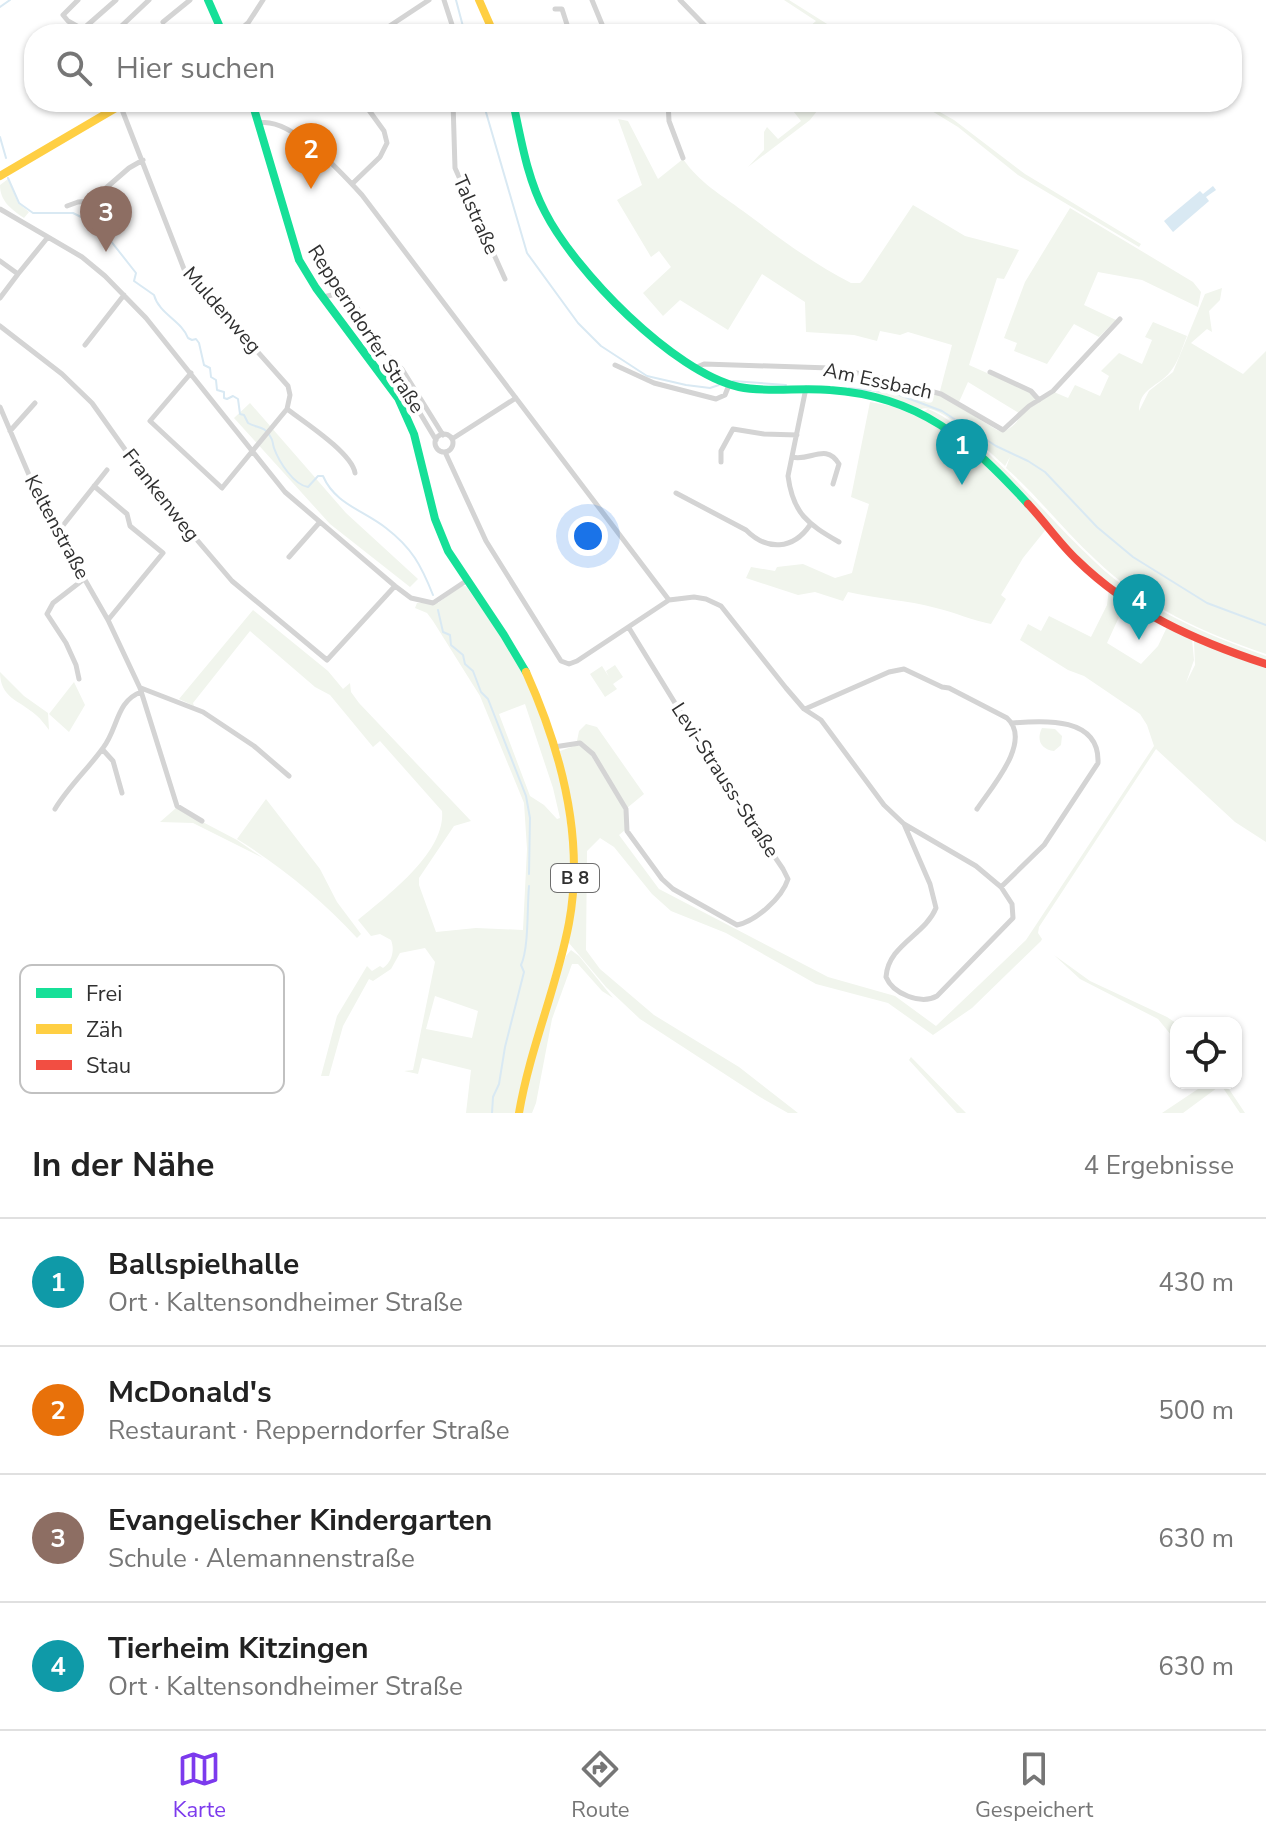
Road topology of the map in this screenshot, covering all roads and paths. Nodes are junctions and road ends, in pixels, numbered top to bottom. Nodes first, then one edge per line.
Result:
1 (78, 0) edge
2 (116, 0) edge
3 (149, 0) edge
4 (190, 0) edge
5 (208, 0) edge
6 (263, 0) edge
7 (429, 0) edge
8 (444, 0) edge
9 (479, 0) edge
10 (592, 0) edge
11 (680, 0) edge
12 (555, 9) dead end
13 (163, 22) dead end
14 (74, 24) edge
15 (89, 24) edge
16 (124, 24) edge
17 (219, 24) edge
18 (247, 24) edge
19 (393, 24) edge
20 (452, 24) edge
21 (490, 24) edge
22 (567, 24) edge
23 (602, 24) edge
24 (703, 24) edge
25 (107, 112) edge
26 (125, 112) edge
27 (255, 112) edge
28 (370, 112) edge
29 (453, 112) edge
30 (515, 112) edge
31 (669, 112) edge
32 (259, 123) junction
33 (683, 158) dead end
34 (143, 160) junction
35 (0, 176) edge
36 (352, 184) junction
37 (67, 206) dead end
38 (0, 209) edge
39 (48, 237) junction
40 (0, 261) edge
41 (18, 274) junction
42 (505, 279) dead end
43 (124, 295) junction
44 (322, 297) junction
45 (0, 298) edge
46 (1120, 319) dead end
47 (0, 326) edge
48 (85, 345) dead end
49 (385, 354) junction
50 (615, 365) dead end
51 (696, 367) junction
52 (990, 372) dead end
53 (191, 373) junction
54 (729, 385) junction
55 (806, 388) junction
56 (516, 398) junction
57 (1039, 400) junction
58 (35, 403) dead end
59 (0, 407) edge
60 (287, 409) junction
61 (10, 431) junction
62 (443, 435) junction
63 (797, 435) junction
64 (452, 439) junction
65 (436, 440) junction
66 (251, 450) junction
67 (445, 452) junction
68 (792, 457) junction
69 (721, 462) dead end
70 (107, 470) dead end
71 (355, 473) dead end
72 (833, 484) dead end
73 (94, 486) junction
74 (676, 493) dead end
75 (319, 523) junction
76 (810, 525) junction
77 (57, 533) junction
78 (839, 542) dead end
79 (289, 557) dead end
80 (84, 579) junction
81 (466, 581) junction
82 (395, 586) junction
83 (669, 600) junction
84 (108, 620) junction
85 (629, 628) junction
86 (1266, 664) edge
87 (79, 679) dead end
88 (141, 690) junction
89 (804, 709) junction
90 (1013, 723) junction
91 (553, 747) junction
92 (103, 750) junction
93 (289, 776) dead end
94 (122, 793) dead end
95 (55, 809) dead end
96 (977, 809) dead end
97 (202, 821) dead end
98 (904, 824) junction
99 (1001, 887) junction
100 (519, 1113) edge

1 - 14 street
2 - 15 street
3 - 16 street
4 - 13 street
5 - 17 main road
6 - 18 street
7 - 19 street
8 - 20 street
9 - 21 main road
10 - 23 street
11 - 24 street
12 - 22 street
25 - 35 main road
26 - 34 street, Muldenweg
27 - 32 main road, Repperndorfer Straße / B 8
28 - 36 street
29 - 42 street, Talstraße
30 - 51 main road
31 - 33 street
32 - 36 street
32 - 44 main road, Repperndorfer Straße / B 8
34 - 37 street
34 - 60 street, Muldenweg
36 - 56 street
38 - 39 street
39 - 41 street
39 - 43 street
40 - 41 street
41 - 45 street
43 - 48 street
43 - 53 street
44 - 49 street
44 - 81 main road, Repperndorfer Straße / B 8
46 - 57 street, Am Essbach
47 - 82 street, Frankenweg
49 - 62 street
49 - 65 street
50 - 54 street
51 - 54 main road
51 - 57 street, Am Essbach
52 - 57 street
53 - 66 street
53 - 66 street
54 - 55 main road
55 - 63 street
55 - 86 main road
56 - 64 street
56 - 83 street
58 - 61 street
59 - 61 street, Keltenstraße
60 - 66 street
60 - 71 street
61 - 77 street, Keltenstraße
62 - 64 street
62 - 65 street
63 - 68 street
63 - 69 street
64 - 67 street
65 - 67 street
66 - 75 street
67 - 85 street
68 - 72 street
68 - 76 street
70 - 73 street, Frankenweg
73 - 77 street, Frankenweg
73 - 84 street, Frankenweg
74 - 76 street
75 - 79 street
75 - 82 street
76 - 78 street
77 - 80 street, Keltenstraße
80 - 84 street, Keltenstraße
80 - 87 street
81 - 82 street
81 - 91 main road, Repperndorfer Straße / B 8
83 - 85 street
83 - 89 street
84 - 88 street, Keltenstraße
85 - 91 street, Levi-Strauss-Straße
88 - 92 street
88 - 93 street
88 - 97 street, Keltenstraße
89 - 90 street
89 - 98 street
90 - 96 street
90 - 99 street
91 - 100 main road, Repperndorfer Straße / B 8
92 - 94 street
92 - 95 street
98 - 99 street
98 - 99 street

